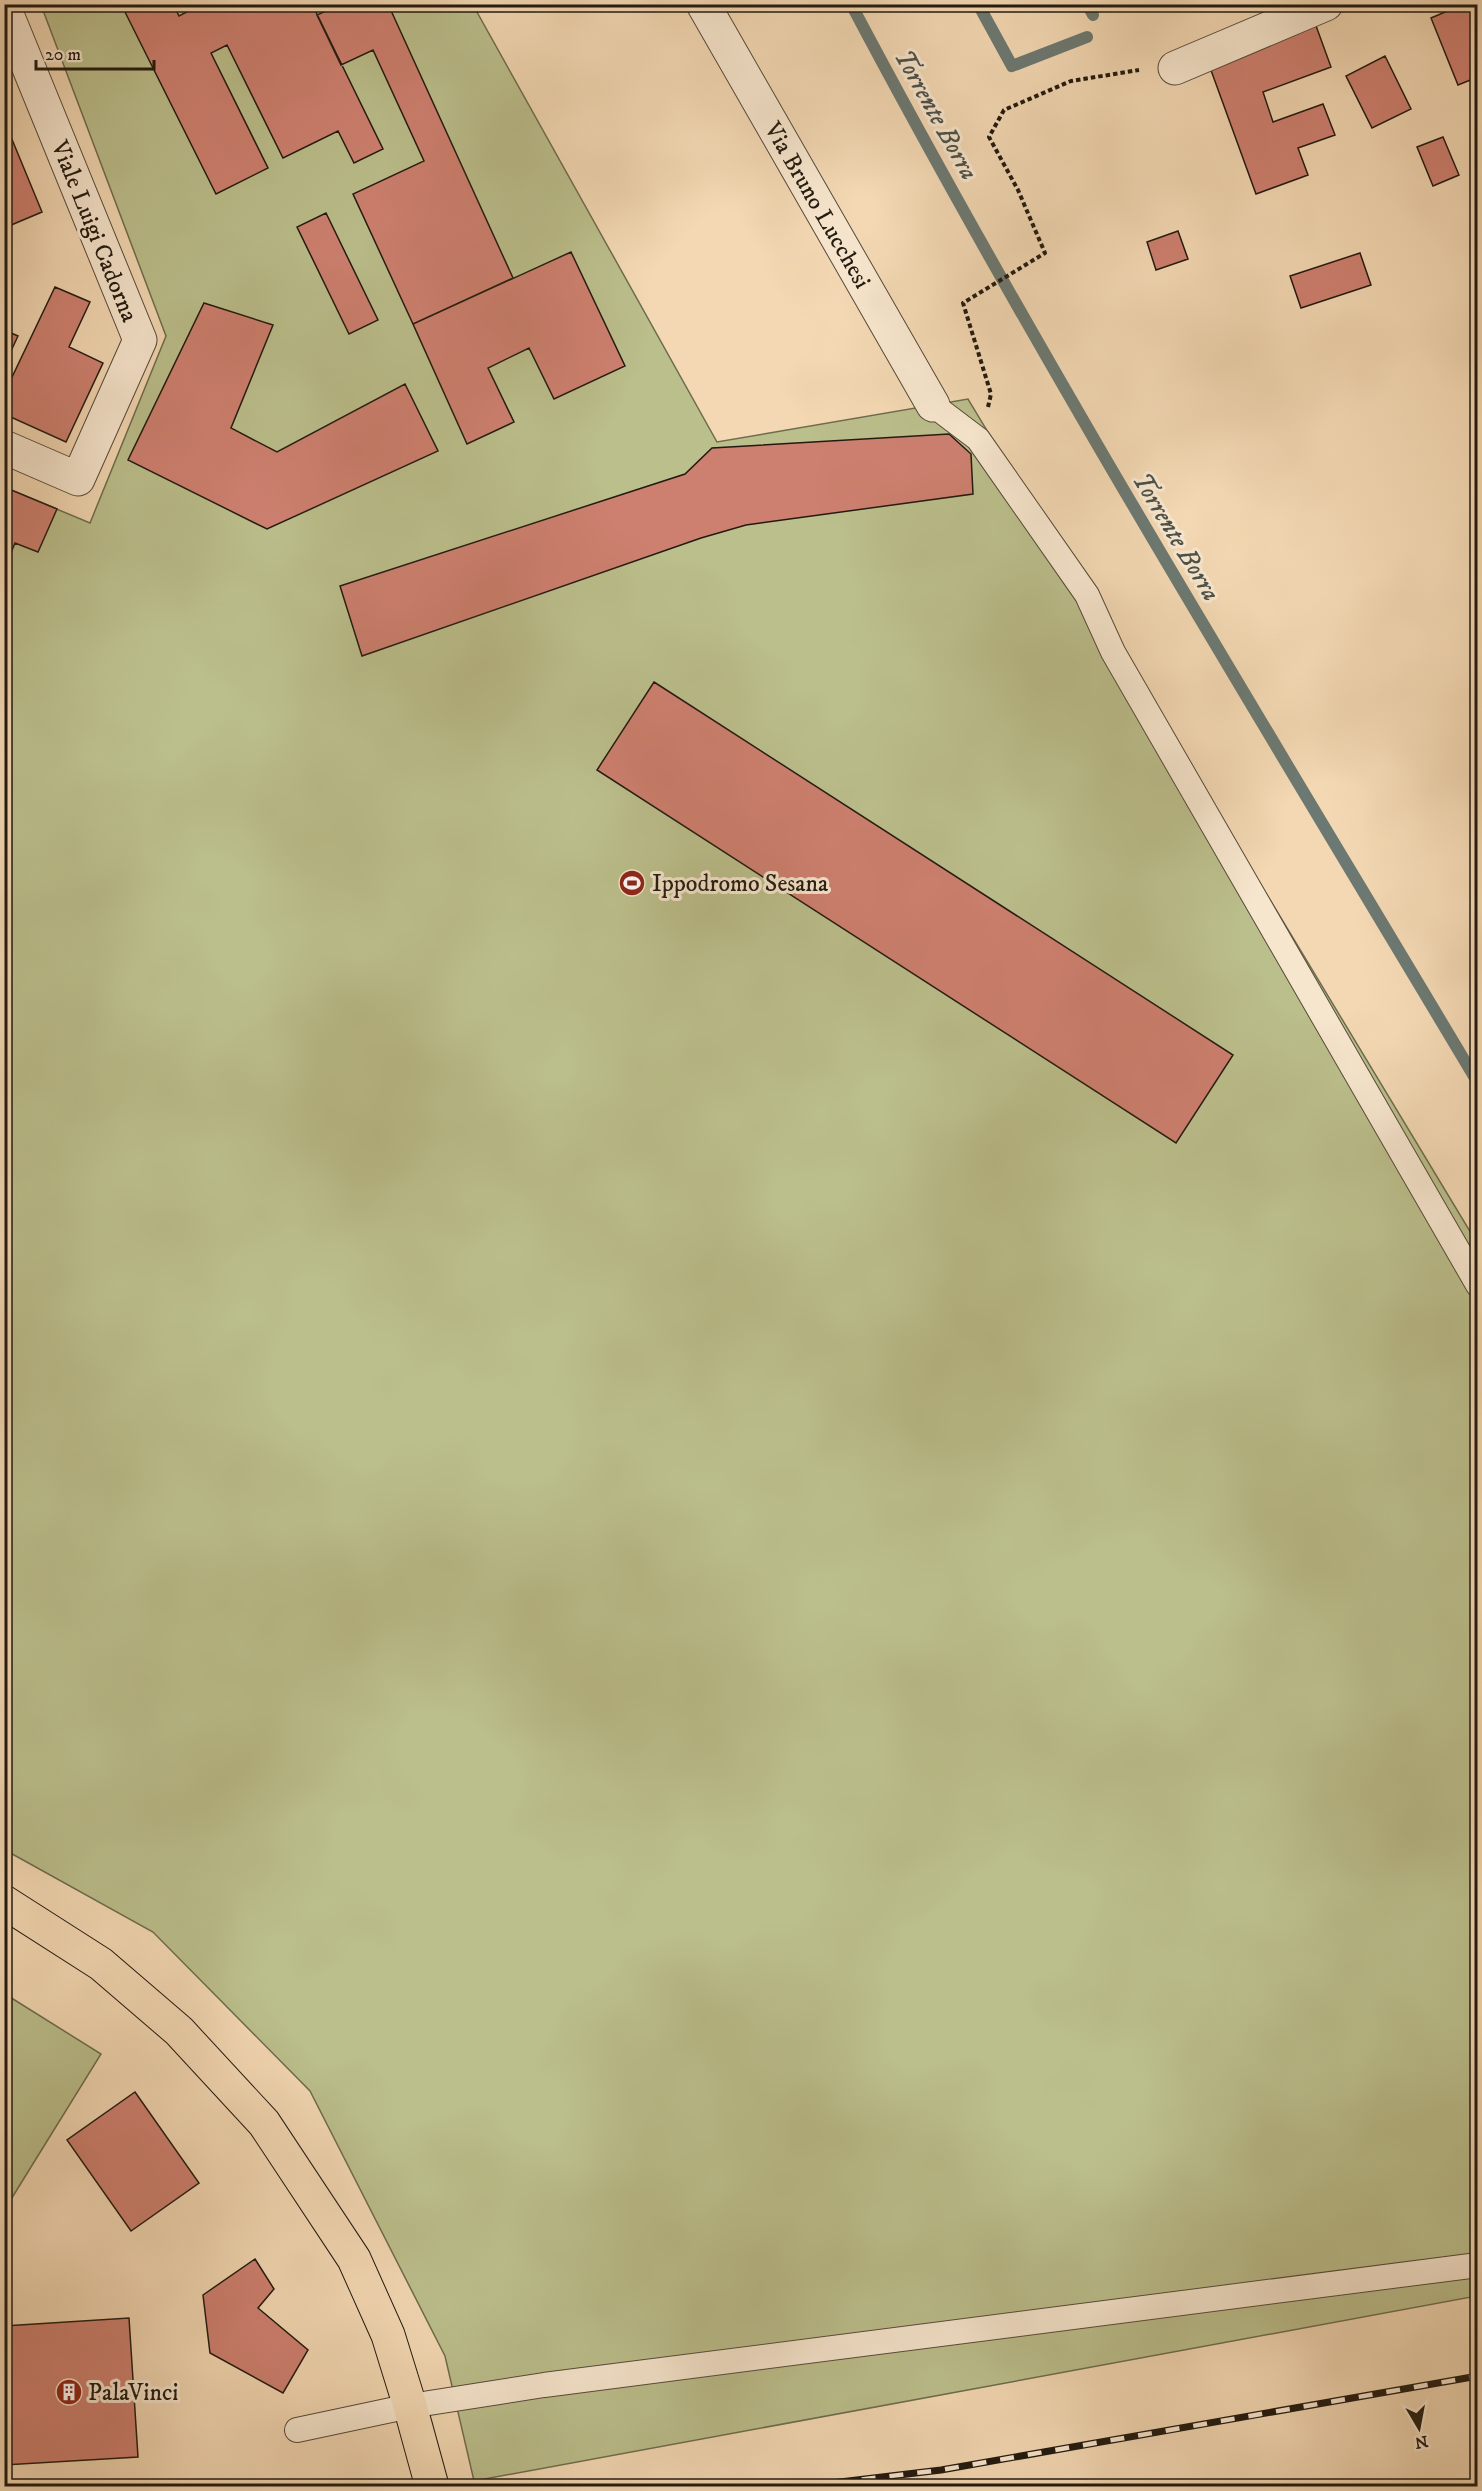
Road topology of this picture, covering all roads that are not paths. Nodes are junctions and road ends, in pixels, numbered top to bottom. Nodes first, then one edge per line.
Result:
1 (704, 4) edge
2 (1326, 4) edge
3 (4, 7) edge
4 (1175, 68) road end
5 (933, 405) joint
6 (4, 447) edge
7 (1478, 1285) edge
8 (4, 1902) edge
9 (1478, 2265) edge
10 (410, 2406) junction
11 (297, 2430) dead end
12 (432, 2487) edge

1 - 5 street, Via Bruno Lucchesi
2 - 4 street
3 - 6 street, Viale Luigi Cadorna
5 - 7 lane
8 - 10 main road
9 - 10 lane
10 - 11 lane
10 - 12 main road

